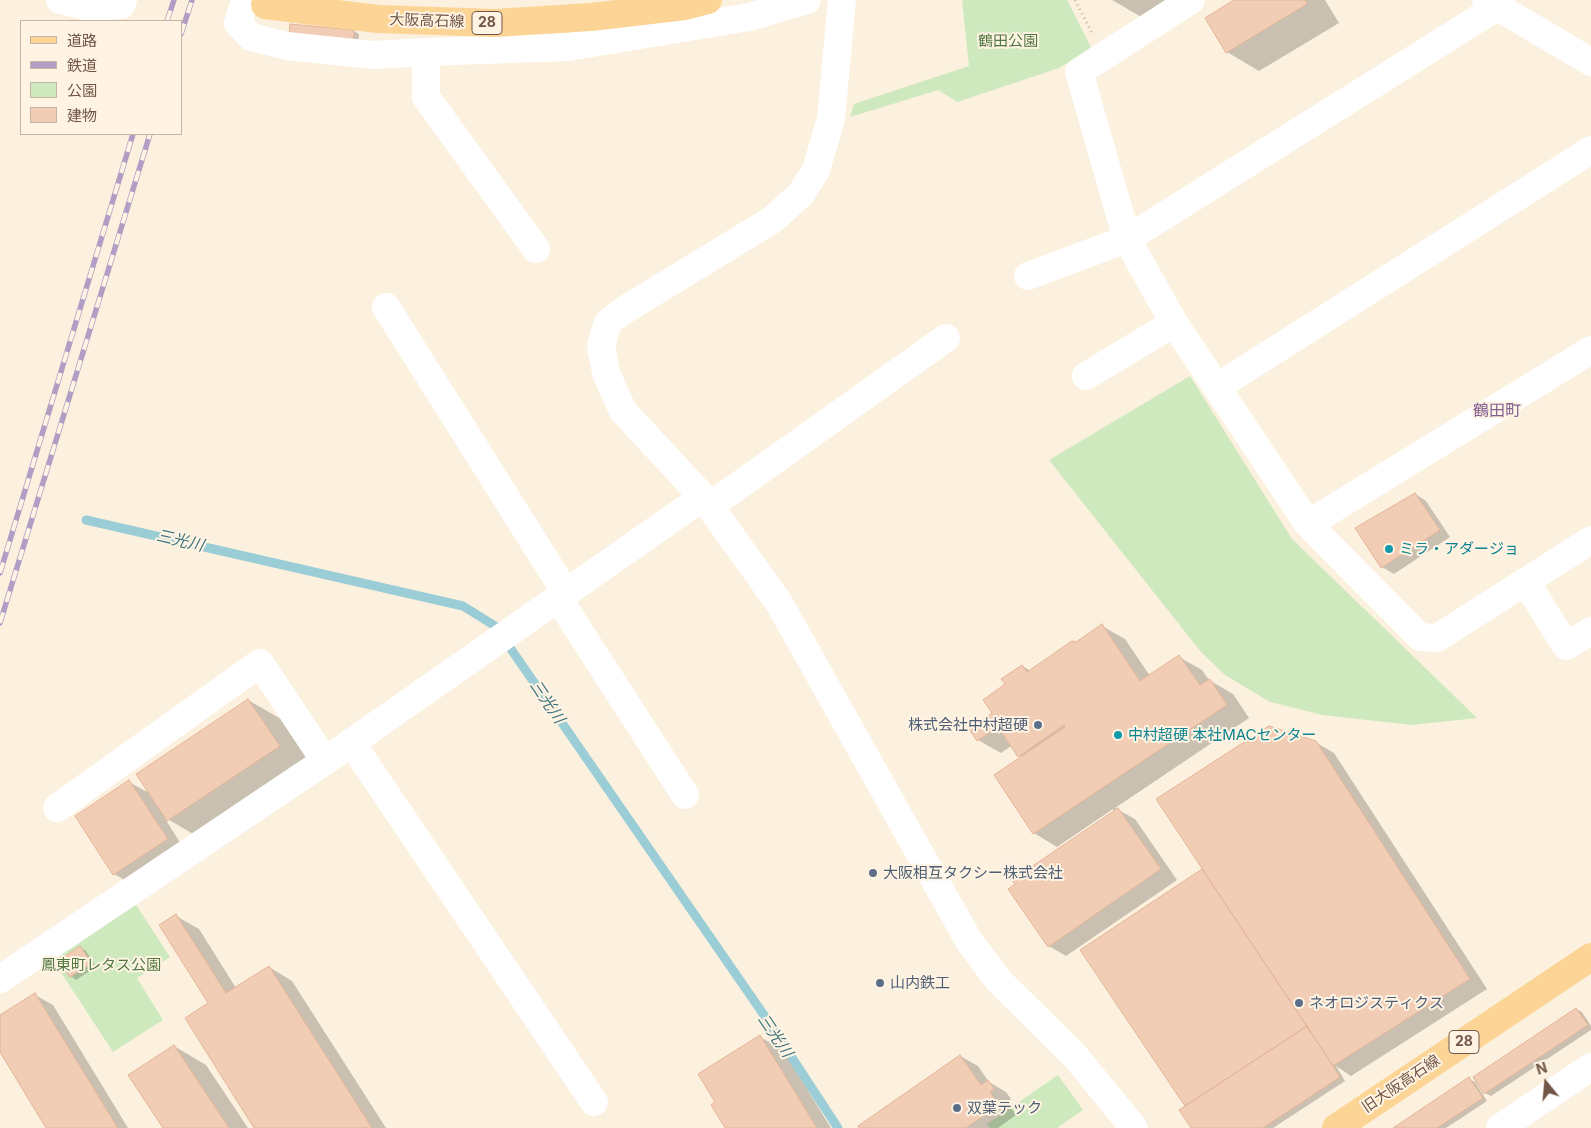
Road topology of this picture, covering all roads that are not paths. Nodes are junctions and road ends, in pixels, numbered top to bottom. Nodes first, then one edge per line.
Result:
1 (60, 0) edge
2 (123, 0) edge
3 (708, 0) edge
4 (807, 0) edge
5 (842, 0) edge
6 (1191, 0) edge
7 (255, 2) edge
8 (1491, 4) edge
9 (426, 52) junction
10 (1591, 62) edge
11 (1591, 150) edge
12 (1127, 239) junction
13 (536, 249) dead end
14 (1028, 276) dead end
15 (386, 307) dead end
16 (1174, 323) junction
17 (946, 338) dead end
18 (1591, 350) edge
19 (1086, 376) dead end
20 (1217, 387) junction
21 (706, 502) junction
22 (1308, 524) junction
23 (1591, 540) edge
24 (1526, 582) junction
25 (562, 595) junction
26 (1591, 631) edge
27 (351, 742) junction
28 (325, 760) junction
29 (685, 795) dead end
30 (57, 808) dead end
31 (1591, 957) edge
32 (0, 979) edge
33 (1591, 1067) edge
34 (594, 1102) dead end
35 (1134, 1128) edge
36 (1336, 1128) edge
37 (1500, 1128) edge

1 - 2 street
3 - 7 main road, 大阪高石線 / 28
4 - 9 street
5 - 21 street
6 - 12 street
7 - 9 street
8 - 10 street
8 - 12 street
9 - 13 street
11 - 20 street
12 - 14 street
12 - 16 street
15 - 25 street
16 - 19 street
16 - 20 street
17 - 21 street
18 - 22 street
20 - 22 street
21 - 25 street
21 - 35 street
22 - 24 street
23 - 24 street
24 - 26 street
25 - 27 street
25 - 29 street
27 - 28 street
27 - 34 street
28 - 30 street
28 - 32 street
31 - 36 main road, 旧大阪高石線 / 28
33 - 37 street

